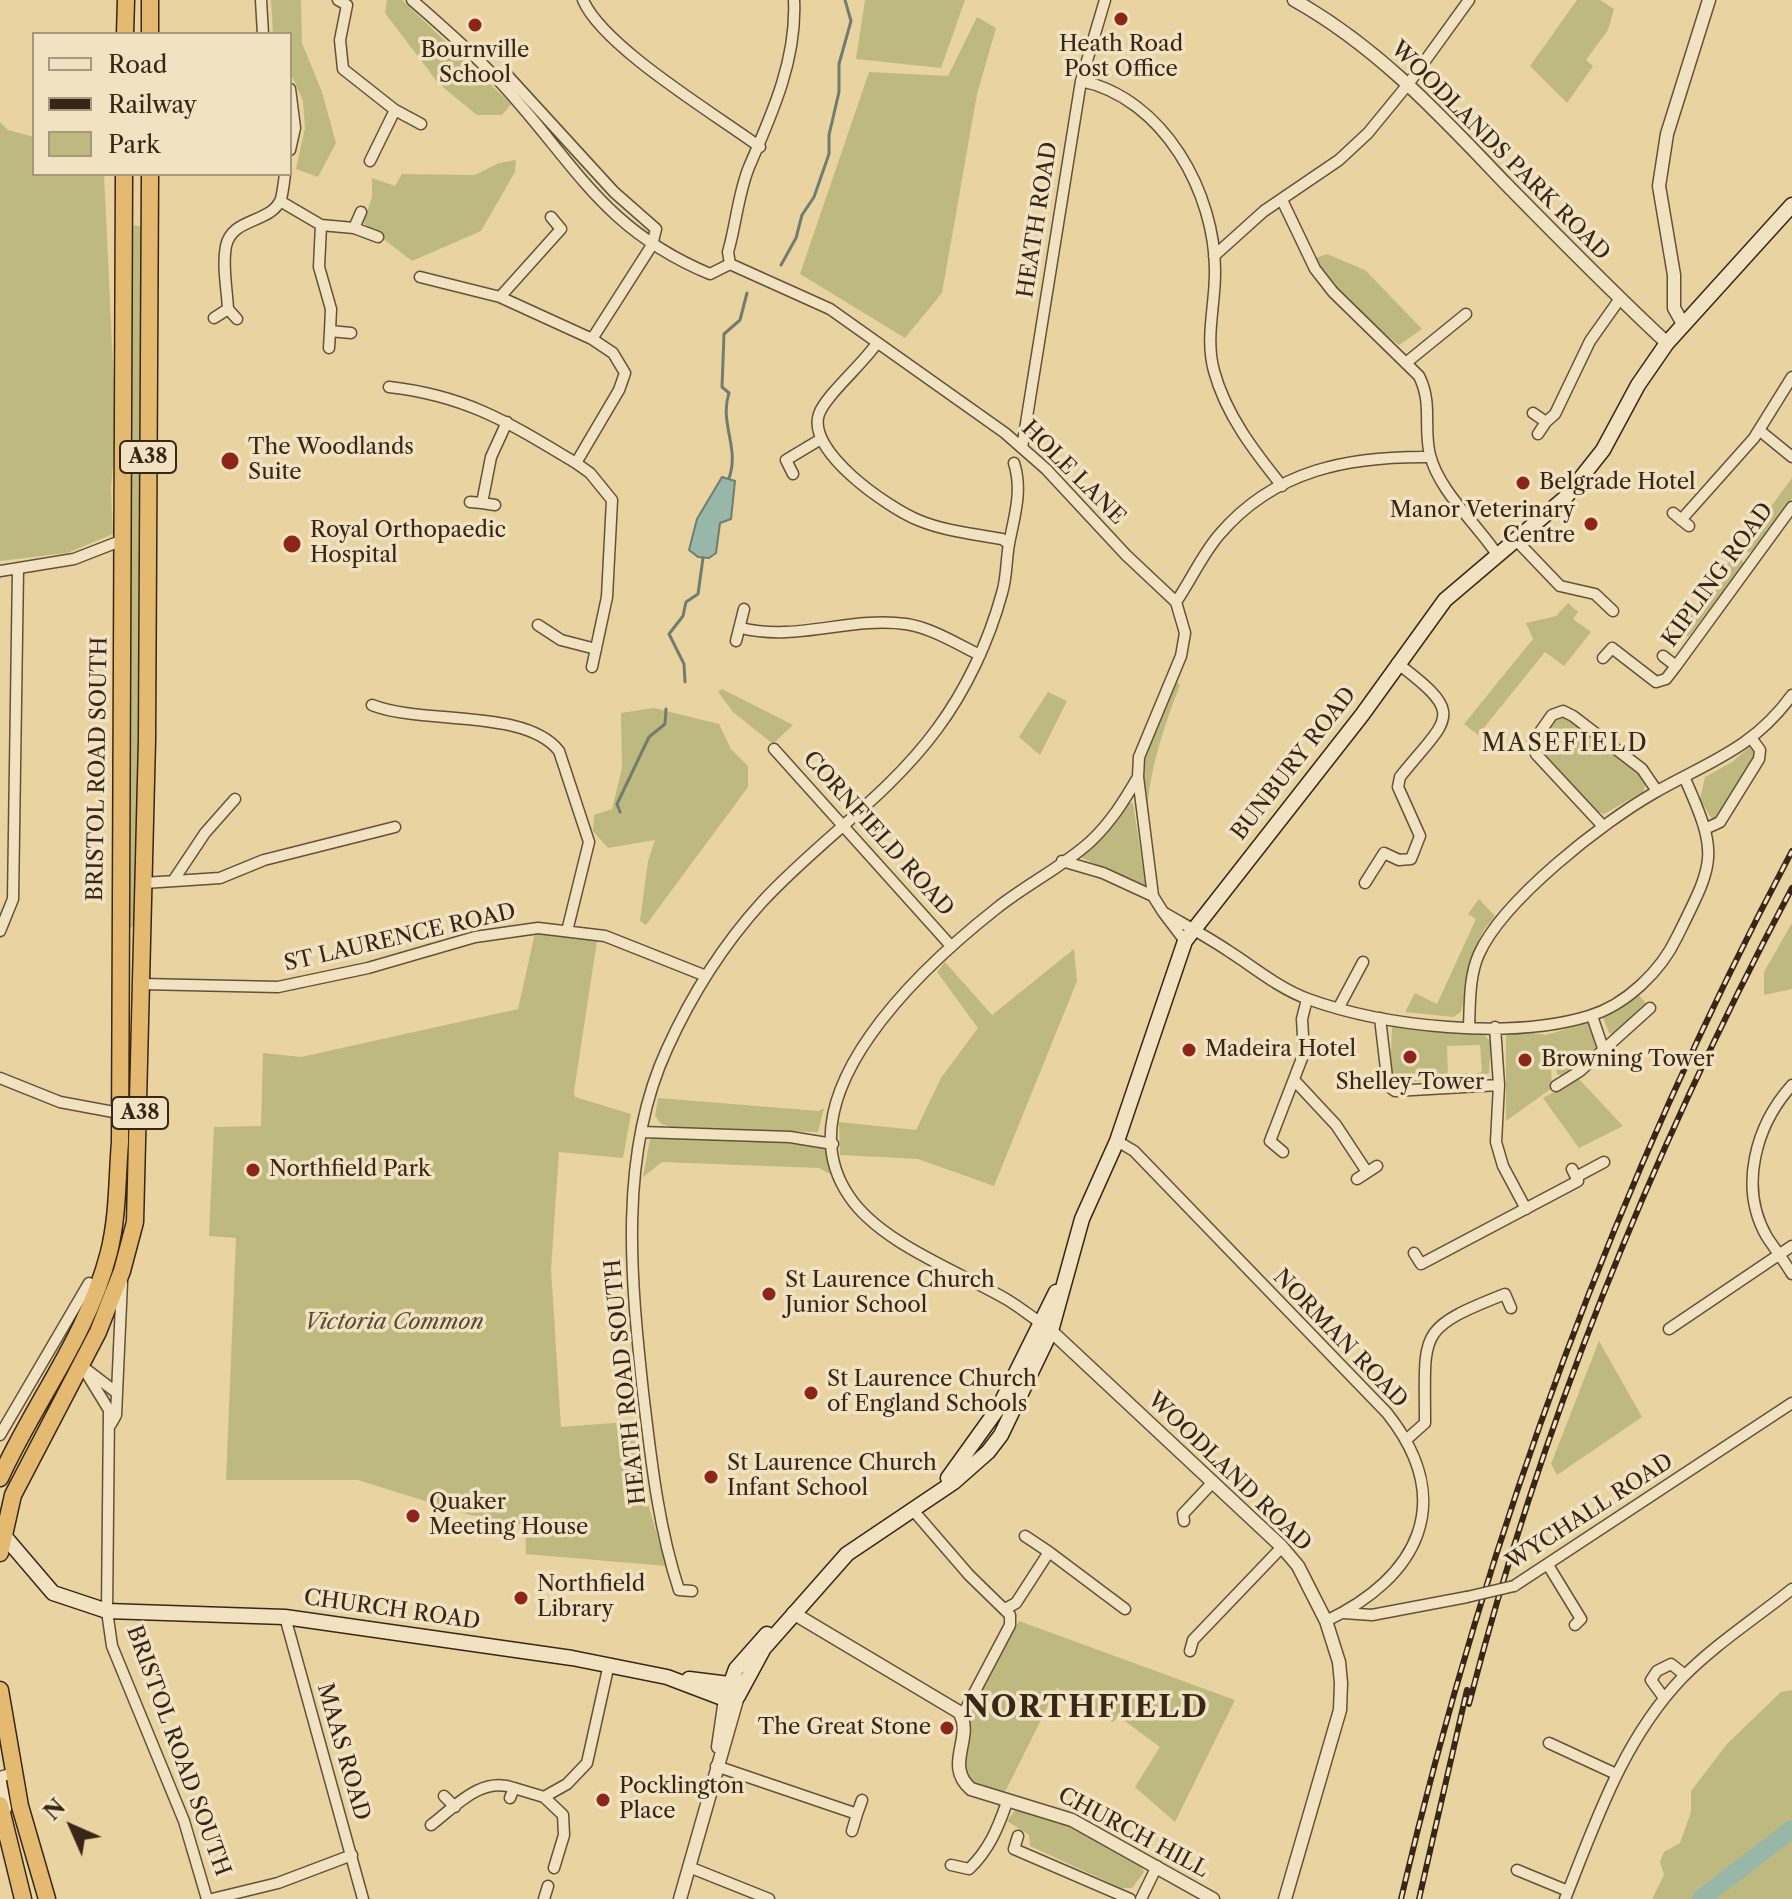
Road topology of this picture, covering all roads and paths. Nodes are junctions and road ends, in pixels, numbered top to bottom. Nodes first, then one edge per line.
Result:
1 (126, 0) edge
2 (150, 0) edge
3 (261, 0) edge
4 (412, 0) edge
5 (583, 0) edge
6 (794, 0) edge
7 (1105, 0) edge
8 (1294, 0) edge
9 (1469, 0) edge
10 (1709, 0) edge
11 (347, 2) edge
12 (125, 32) edge
13 (150, 32) edge
14 (263, 32) edge
15 (499, 81) junction
16 (1081, 81) junction
17 (1409, 83) junction
18 (292, 105) edge
19 (395, 110) junction
20 (421, 124) dead end
21 (292, 141) edge
22 (760, 147) junction
23 (370, 161) dead end
24 (124, 176) edge
25 (150, 176) edge
26 (285, 176) edge
27 (1282, 200) junction
28 (280, 201) junction
29 (1792, 205) edge
30 (124, 212) junction
31 (361, 212) dead end
32 (150, 213) junction
33 (551, 217) dead end
34 (321, 225) junction
35 (354, 228) junction
36 (378, 237) dead end
37 (652, 245) junction
38 (1214, 256) junction
39 (730, 264) junction
40 (420, 277) dead end
41 (500, 297) junction
42 (1619, 300) junction
43 (228, 309) junction
44 (1466, 314) dead end
45 (214, 318) dead end
46 (237, 319) dead end
47 (1683, 324) junction
48 (330, 331) junction
49 (351, 333) dead end
50 (592, 339) junction
51 (877, 343) junction
52 (1667, 343) junction
53 (329, 348) dead end
54 (1407, 362) junction
55 (1792, 377) edge
56 (389, 387) dead end
57 (1533, 413) dead end
58 (507, 422) junction
59 (1546, 422) junction
60 (1759, 430) junction
61 (1538, 434) dead end
62 (821, 439) junction
63 (1022, 448) junction
64 (1430, 457) junction
65 (1792, 457) edge
66 (576, 463) junction
67 (1014, 463) dead end
68 (793, 474) dead end
69 (1282, 486) junction
70 (470, 502) dead end
71 (482, 503) junction
72 (495, 505) dead end
73 (1792, 507) edge
74 (1681, 520) dead end
75 (1515, 539) junction
76 (123, 540) junction
77 (1009, 544) junction
78 (1496, 553) junction
79 (18, 569) junction
80 (0, 571) edge
81 (1176, 602) junction
82 (744, 609) dead end
83 (1613, 611) dead end
84 (538, 625) dead end
85 (741, 628) junction
86 (736, 641) dead end
87 (596, 649) junction
88 (980, 655) junction
89 (1663, 656) dead end
90 (1603, 658) dead end
91 (1397, 663) junction
92 (1676, 666) junction
93 (592, 667) dead end
94 (1792, 695) edge
95 (372, 705) dead end
96 (1752, 739) junction
97 (774, 749) dead end
98 (1138, 777) junction
99 (1685, 779) junction
100 (1657, 791) junction
101 (235, 799) dead end
102 (1602, 825) junction
103 (395, 827) dead end
104 (846, 827) junction
105 (1707, 828) junction
106 (1062, 861) junction
107 (173, 881) junction
108 (144, 883) junction
109 (1365, 883) dead end
110 (1153, 896) junction
111 (144, 925) junction
112 (0, 931) edge
113 (119, 931) junction
114 (567, 931) junction
115 (1189, 935) junction
116 (951, 946) junction
117 (1363, 962) dead end
118 (706, 976) junction
119 (119, 983) junction
120 (142, 984) junction
121 (1307, 999) junction
122 (1339, 1007) junction
123 (1650, 1008) dead end
124 (1592, 1016) junction
125 (1380, 1018) junction
126 (1469, 1027) junction
127 (1495, 1027) junction
128 (1604, 1051) junction
129 (0, 1078) edge
130 (1295, 1081) junction
131 (1499, 1085) junction
132 (1792, 1085) edge
133 (1556, 1086) dead end
134 (119, 1113) junction
135 (642, 1132) junction
136 (1117, 1141) junction
137 (833, 1144) junction
138 (1283, 1152) dead end
139 (1604, 1162) dead end
140 (1357, 1179) dead end
141 (1526, 1209) junction
142 (1792, 1246) edge
143 (1414, 1253) dead end
144 (1780, 1254) junction
145 (122, 1271) junction
146 (1792, 1274) edge
147 (89, 1283) dead end
148 (1511, 1308) dead end
149 (1046, 1327) junction
150 (1669, 1329) dead end
151 (68, 1356) junction
152 (82, 1366) junction
153 (117, 1393) junction
154 (1792, 1403) edge
155 (110, 1426) junction
156 (0, 1435) edge
157 (1406, 1440) junction
158 (2, 1471) edge
159 (1213, 1482) junction
160 (912, 1509) junction
161 (1181, 1516) dead end
162 (2, 1525) edge
163 (1025, 1536) dead end
164 (1282, 1547) junction
165 (1049, 1552) junction
166 (0, 1553) edge
167 (1548, 1565) junction
168 (1792, 1589) edge
169 (692, 1591) dead end
170 (1005, 1609) junction
171 (1125, 1609) dead end
172 (107, 1611) junction
173 (793, 1613) junction
174 (1344, 1613) junction
175 (285, 1617) junction
176 (1326, 1621) junction
177 (1575, 1625) dead end
178 (1190, 1651) dead end
179 (609, 1664) junction
180 (1685, 1675) junction
181 (0, 1690) edge
182 (731, 1693) junction
183 (1664, 1698) junction
184 (962, 1716) junction
185 (1549, 1743) dead end
186 (716, 1766) junction
187 (13, 1773) junction
188 (1616, 1774) junction
189 (444, 1796) dead end
190 (544, 1797) junction
191 (862, 1800) dead end
192 (1007, 1802) junction
193 (0, 1805) edge
194 (455, 1807) junction
195 (857, 1814) junction
196 (431, 1825) dead end
197 (852, 1831) dead end
198 (1018, 1836) dead end
199 (10, 1850) junction
200 (352, 1855) junction
201 (951, 1865) dead end
202 (1157, 1866) junction
203 (689, 1867) junction
204 (554, 1868) dead end
205 (1517, 1870) dead end
206 (548, 1886) dead end
207 (1566, 1895) edge
208 (23, 1899) edge
209 (47, 1899) edge
210 (209, 1899) edge
211 (363, 1899) edge
212 (544, 1899) edge
213 (680, 1899) edge
214 (769, 1899) edge
215 (1130, 1899) edge
216 (1141, 1899) edge
217 (1213, 1899) edge
218 (1285, 1899) edge

1 - 12 highway
2 - 13 highway
3 - 14 street
4 - 15 street, HOLE LANE
5 - 22 street
6 - 22 street
7 - 16 street, HEATH ROAD
8 - 17 street, WOODLANDS PARK ROAD
9 - 17 street
10 - 47 street
11 - 19 street
15 - 37 street, HOLE LANE
15 - 37 street, HOLE LANE
16 - 38 street
16 - 63 street, HEATH ROAD
17 - 27 street
17 - 42 street, WOODLANDS PARK ROAD
18 - 21 street
19 - 20 street
19 - 23 street
22 - 39 street
24 - 30 highway, BRISTOL ROAD SOUTH / A38
25 - 32 highway, BRISTOL ROAD SOUTH / A38
26 - 28 street
27 - 38 street
27 - 54 street
28 - 34 street
28 - 43 street
29 - 47 main road, BUNBURY ROAD
30 - 32 highway
30 - 76 highway, BRISTOL ROAD SOUTH / A38
31 - 35 street
32 - 108 highway, BRISTOL ROAD SOUTH / A38
33 - 41 street
34 - 35 street
34 - 48 street
35 - 36 street
37 - 39 street, HOLE LANE
37 - 50 street
38 - 69 street
39 - 51 street, HOLE LANE
40 - 41 street
41 - 50 street
42 - 52 street, WOODLANDS PARK ROAD
42 - 59 street
43 - 45 street
43 - 46 street
44 - 54 street
47 - 52 main road, BUNBURY ROAD
48 - 49 street
48 - 53 street
50 - 66 street
51 - 62 street
51 - 63 street, HOLE LANE
52 - 75 main road, BUNBURY ROAD
54 - 64 street
55 - 60 street
56 - 58 street
57 - 59 street
58 - 66 street
58 - 71 street
59 - 61 street
60 - 65 street
60 - 74 street
62 - 68 street
62 - 77 street
63 - 81 street, HOLE LANE
64 - 69 street
64 - 78 street
66 - 87 street
67 - 77 street, HEATH ROAD SOUTH
69 - 81 street
70 - 71 street
71 - 72 street
73 - 92 street, KIPLING ROAD
75 - 78 main road, BUNBURY ROAD
75 - 83 street
76 - 79 street
76 - 113 highway, BRISTOL ROAD SOUTH / A38
77 - 88 street, HEATH ROAD SOUTH
78 - 91 main road, BUNBURY ROAD
79 - 80 street
79 - 112 street
81 - 98 street
82 - 85 street
84 - 87 street
85 - 86 street
85 - 88 street
87 - 93 street
88 - 104 street, HEATH ROAD SOUTH
89 - 92 street, KIPLING ROAD
90 - 92 street, KIPLING ROAD
91 - 109 street
91 - 115 main road, BUNBURY ROAD
94 - 96 street
95 - 114 street
96 - 99 street
96 - 105 street
97 - 104 street, CORNFIELD ROAD
98 - 106 street
98 - 110 street
99 - 100 street
99 - 105 street
100 - 102 street
100 - 102 street
101 - 107 street
102 - 126 street
103 - 107 street
104 - 116 street, CORNFIELD ROAD
104 - 118 street, HEATH ROAD SOUTH
105 - 124 street
106 - 110 street
106 - 116 street
107 - 108 street
108 - 111 highway, BRISTOL ROAD SOUTH / A38
110 - 115 street
111 - 113 highway
111 - 120 highway, BRISTOL ROAD SOUTH / A38
113 - 119 highway, BRISTOL ROAD SOUTH / A38
114 - 118 street, ST LAURENCE ROAD
114 - 120 street, ST LAURENCE ROAD
115 - 121 street
115 - 136 main road, BUNBURY ROAD
116 - 137 street
117 - 122 street
118 - 135 street, HEATH ROAD SOUTH
119 - 120 highway
119 - 134 highway, BRISTOL ROAD SOUTH / A38
120 - 145 highway, BRISTOL ROAD SOUTH / A38
121 - 122 street
121 - 130 street
122 - 125 street
123 - 128 street
124 - 127 street
124 - 128 street
125 - 126 street
125 - 131 street
126 - 127 street
127 - 131 street
128 - 133 street
129 - 134 street
130 - 138 street
130 - 140 street
131 - 141 street
132 - 144 street
134 - 151 highway, BRISTOL ROAD SOUTH / A38
135 - 137 street
135 - 169 street, HEATH ROAD SOUTH
136 - 149 main road, BUNBURY ROAD
136 - 157 street, NORMAN ROAD
137 - 149 street
139 - 141 street
141 - 143 street
142 - 144 street
144 - 146 street
144 - 150 street
145 - 152 highway, BRISTOL ROAD SOUTH / A38
145 - 153 street, BRISTOL ROAD SOUTH
147 - 156 street
148 - 157 street
149 - 159 street, WOODLAND ROAD
149 - 160 main road, BUNBURY ROAD
151 - 152 highway
151 - 158 highway, A38
152 - 153 street
152 - 155 street, BRISTOL ROAD SOUTH
152 - 162 highway, A38
153 - 155 street, BRISTOL ROAD SOUTH
154 - 167 street, WYCHALL ROAD
155 - 172 street, BRISTOL ROAD SOUTH
157 - 174 street, NORMAN ROAD
159 - 161 street
159 - 164 street, WOODLAND ROAD
160 - 170 street
160 - 173 main road, BUNBURY ROAD
162 - 166 highway, A38
162 - 172 main road, CHURCH ROAD
163 - 165 street
164 - 176 street, WOODLAND ROAD
164 - 178 street
165 - 170 street
165 - 171 street
167 - 174 street, WYCHALL ROAD, bridge
167 - 177 street
168 - 180 street
170 - 184 street
172 - 175 main road, CHURCH ROAD
172 - 210 street, BRISTOL ROAD SOUTH
173 - 182 main road
173 - 184 street
174 - 176 street, NORMAN ROAD
175 - 179 main road, CHURCH ROAD
175 - 200 street, MAAS ROAD
176 - 218 street, WOODLAND ROAD
179 - 182 main road, CHURCH ROAD
179 - 190 street
180 - 183 street
180 - 183 street
181 - 187 highway
182 - 186 street
183 - 188 street
184 - 192 street, CHURCH HILL
185 - 188 street
186 - 195 street
186 - 203 street
187 - 199 street
187 - 209 highway
188 - 207 street
189 - 194 street
190 - 194 street
190 - 204 street
191 - 195 street
192 - 201 street
192 - 202 street, CHURCH HILL
193 - 199 highway
194 - 196 street
195 - 197 street
198 - 215 street
199 - 208 highway
200 - 210 street
200 - 211 street, MAAS ROAD
202 - 216 street
202 - 217 street, CHURCH HILL
203 - 213 street
203 - 214 street
205 - 207 street
206 - 212 street

